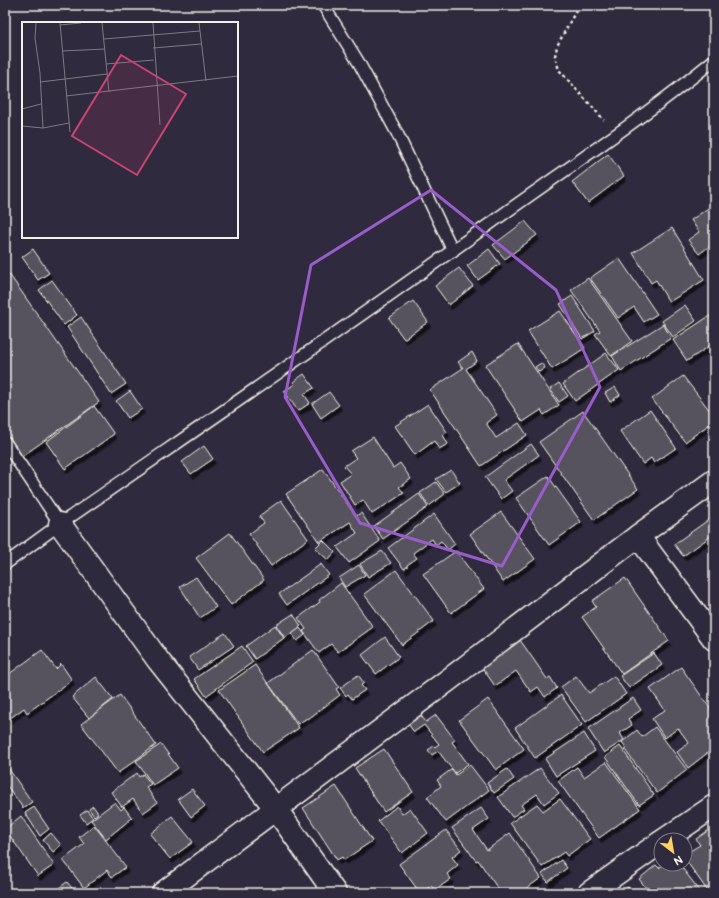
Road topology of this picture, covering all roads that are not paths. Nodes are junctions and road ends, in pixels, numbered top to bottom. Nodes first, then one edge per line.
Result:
1 (323, 5) edge
2 (714, 60) edge
3 (453, 251) junction
4 (5, 442) edge
5 (714, 481) edge
6 (60, 524) junction
7 (638, 536) junction
8 (5, 564) edge
9 (714, 638) edge
10 (714, 806) edge
11 (276, 809) junction
12 (676, 832) edge
13 (653, 848) edge
14 (163, 893) edge
15 (335, 893) edge
16 (589, 893) edge

1 - 3 lane
2 - 3 lane
3 - 6 lane
4 - 6 lane
5 - 7 street
6 - 8 lane
6 - 11 street
7 - 9 street
7 - 11 street
10 - 12 street
11 - 14 street
11 - 15 street
13 - 16 street

